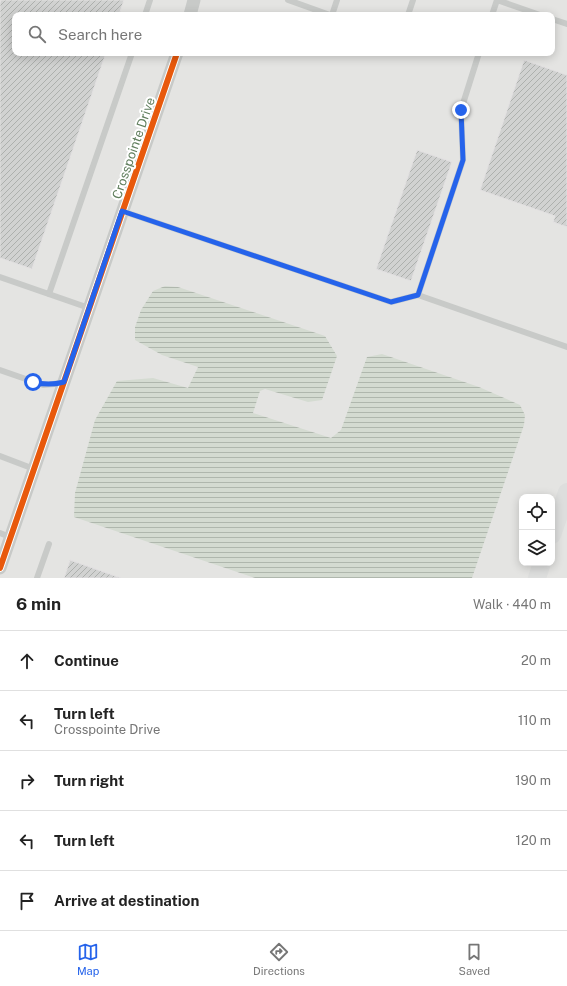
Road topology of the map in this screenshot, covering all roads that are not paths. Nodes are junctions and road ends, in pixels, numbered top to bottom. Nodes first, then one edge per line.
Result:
1 (150, 0) edge
2 (288, 0) edge
3 (337, 0) edge
4 (413, 0) edge
5 (497, 0) edge
6 (146, 12) edge
7 (322, 12) edge
8 (332, 12) edge
9 (409, 12) edge
10 (493, 12) edge
11 (531, 12) edge
12 (555, 20) edge
13 (567, 24) edge
14 (131, 56) edge
15 (176, 56) edge
16 (478, 56) edge
17 (122, 211) junction
18 (0, 277) edge
19 (49, 294) junction
20 (418, 295) junction
21 (89, 308) junction
22 (567, 347) edge
23 (0, 370) edge
24 (64, 382) junction
25 (0, 456) edge
26 (34, 469) junction
27 (567, 492) edge
28 (554, 530) edge
29 (5, 535) edge
30 (49, 544) dead end
31 (541, 566) edge
32 (0, 568) edge
33 (37, 578) edge
34 (537, 578) edge

1 - 6 lane
2 - 7 lane
3 - 8 lane
4 - 9 lane
5 - 10 lane
5 - 11 lane
12 - 13 lane
14 - 19 lane
15 - 17 street, Crosspointe Drive
16 - 20 lane
17 - 20 lane
17 - 21 street, Crosspointe Drive
18 - 19 lane
19 - 21 lane
20 - 22 lane
21 - 24 street, Crosspointe Drive
23 - 24 lane
24 - 26 street, Crosspointe Drive
25 - 26 lane
26 - 29 street, Crosspointe Drive
27 - 28 street
29 - 32 street, Crosspointe Drive
30 - 33 lane
31 - 34 street

